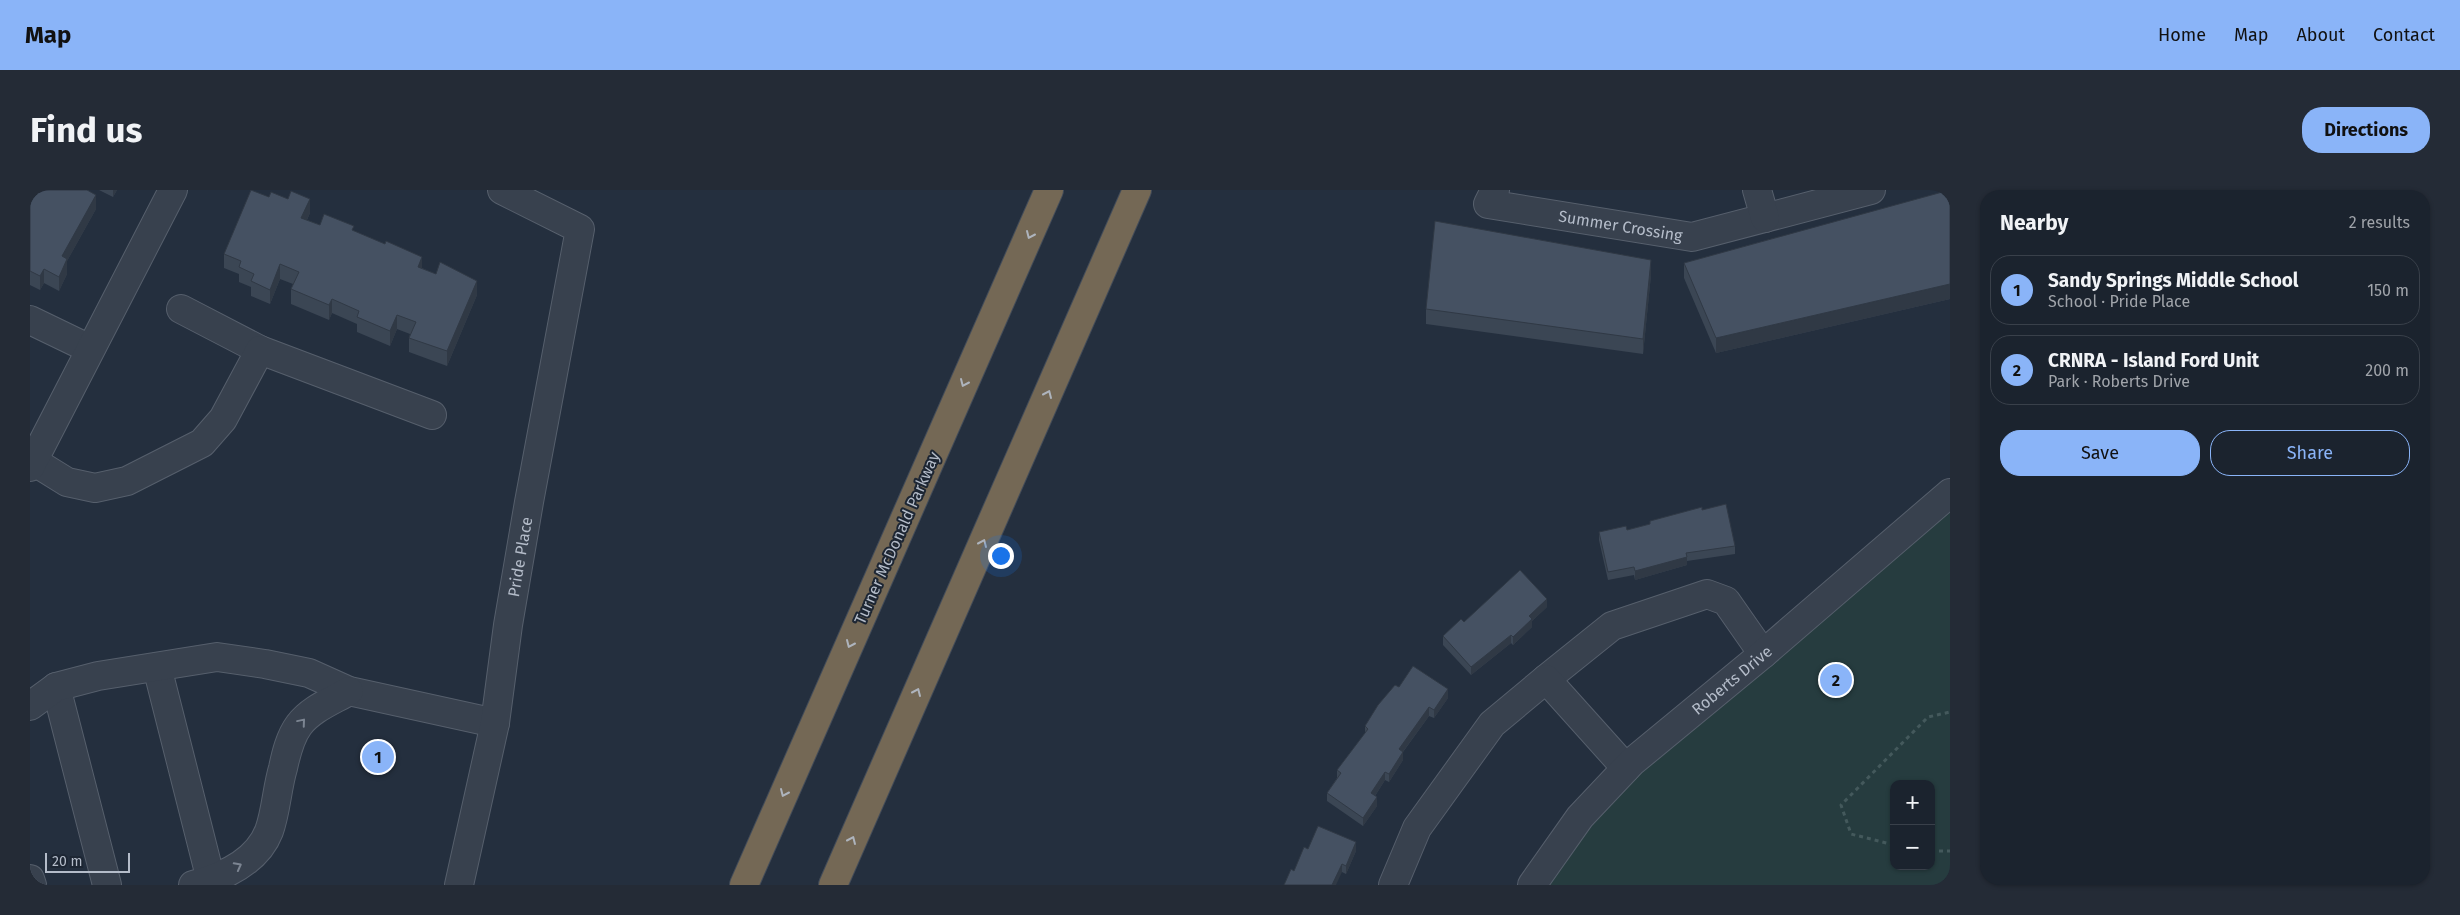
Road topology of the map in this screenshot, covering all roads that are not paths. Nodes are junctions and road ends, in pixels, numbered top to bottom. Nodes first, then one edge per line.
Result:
1 (173, 190) edge
2 (502, 190) edge
3 (1049, 190) edge
4 (1137, 190) edge
5 (1495, 190) edge
6 (1757, 190) edge
7 (1857, 192) edge
8 (1766, 218) junction
9 (181, 309) dead end
10 (30, 320) edge
11 (90, 349) junction
12 (260, 350) junction
13 (432, 414) dead end
14 (31, 464) edge
15 (1950, 493) edge
16 (1764, 654) junction
17 (156, 666) junction
18 (1546, 679) junction
19 (56, 687) junction
20 (349, 691) junction
21 (30, 706) edge
22 (495, 723) junction
23 (1626, 768) junction
24 (30, 879) edge
25 (202, 883) edge
26 (32, 885) edge
27 (108, 885) edge
28 (459, 885) edge
29 (744, 885) edge
30 (833, 885) edge
31 (1393, 885) edge
32 (1532, 885) edge

1 - 11 street
2 - 22 street, Pride Place
3 -> 29 highway, Turner McDonald Parkway
30 -> 4 highway
5 - 8 street, Summer Crossing
6 - 8 street
7 - 8 street, Summer Crossing
9 - 12 street
10 - 11 street
11 - 14 street
12 - 13 street
12 - 14 street
15 - 16 street, Roberts Drive
16 - 18 street
16 - 23 street, Roberts Drive
17 - 19 street
17 - 20 street
17 - 25 street
18 - 23 street
18 - 31 street
19 - 21 street
19 - 27 street
20 - 22 street
25 -> 20 street
22 - 28 street, Pride Place
23 - 32 street, Roberts Drive
24 - 26 street

